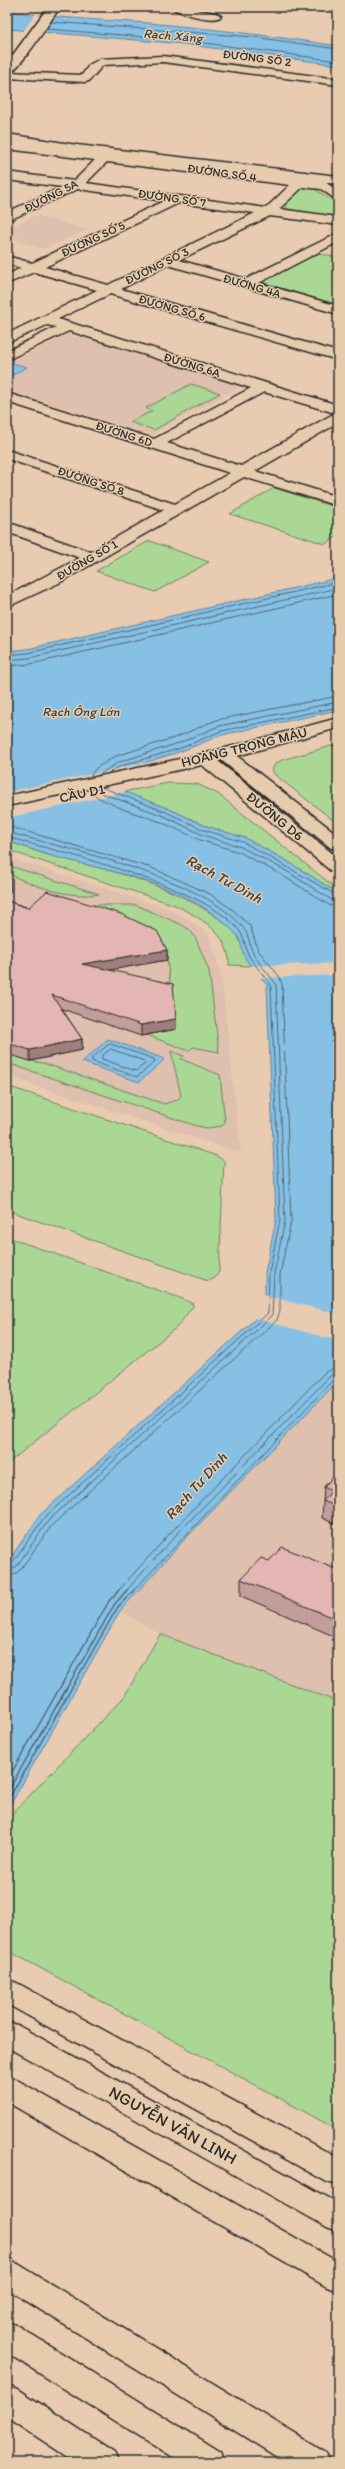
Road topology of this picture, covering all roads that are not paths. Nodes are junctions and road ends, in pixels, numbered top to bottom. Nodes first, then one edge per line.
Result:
1 (44, 7) edge
2 (54, 7) edge
3 (176, 7) edge
4 (216, 16) dead end
5 (14, 54) edge
6 (7, 71) edge
7 (7, 75) edge
8 (338, 82) edge
9 (7, 138) edge
10 (59, 144) junction
11 (7, 146) edge
12 (107, 155) junction
13 (188, 159) junction
14 (338, 174) edge
15 (7, 176) edge
16 (338, 180) edge
17 (300, 183) junction
18 (77, 185) junction
19 (338, 197) edge
20 (178, 199) junction
21 (270, 211) junction
22 (7, 217) edge
23 (338, 221) edge
24 (338, 237) edge
25 (317, 248) junction
26 (331, 253) dead end
27 (7, 260) edge
28 (167, 261) junction
29 (32, 268) junction
30 (7, 280) edge
31 (247, 284) junction
32 (109, 290) junction
33 (338, 310) edge
34 (46, 320) junction
35 (67, 327) junction
36 (7, 339) edge
37 (334, 352) edge
38 (8, 355) edge
39 (263, 387) junction
40 (7, 397) edge
41 (338, 410) edge
42 (338, 417) edge
43 (155, 444) junction
44 (7, 454) edge
45 (7, 462) edge
46 (242, 471) junction
47 (338, 502) edge
48 (171, 512) junction
49 (7, 527) edge
50 (92, 557) junction
51 (7, 602) edge
52 (338, 723) edge
53 (338, 732) edge
54 (219, 760) junction
55 (153, 774) junction
56 (7, 801) edge
57 (7, 809) edge
58 (338, 844) edge
59 (338, 866) edge
60 (18, 1996) edge
61 (7, 2033) edge
62 (7, 2088) edge
63 (338, 2173) edge
64 (338, 2218) edge
65 (7, 2273) edge
66 (338, 2278) edge
67 (7, 2336) edge
68 (7, 2399) edge
69 (102, 2462) edge
70 (209, 2462) edge
71 (313, 2462) edge

1 - 5 main road
2 - 5 main road
3 - 4 street
5 - 6 main road
7 - 8 street, ĐƯỜNG SỐ 2
9 - 10 main road, ĐƯỜNG SỐ 4
10 - 12 main road, ĐƯỜNG SỐ 4
10 - 13 main road, ĐƯỜNG SỐ 4
11 - 12 street
12 - 13 main road, ĐƯỜNG SỐ 4
12 - 17 street
12 - 18 street, ĐƯỜNG 5A
13 - 14 main road
13 - 16 main road
13 - 17 street, ĐƯỜNG SỐ 4
15 - 18 street, ĐƯỜNG SỐ 7
17 - 19 street
17 - 21 street, ĐƯỜNG SỐ 3
18 - 20 street, ĐƯỜNG SỐ 7
18 - 22 street, ĐƯỜNG 5A
20 - 21 street, ĐƯỜNG SỐ 7
20 - 29 street, ĐƯỜNG SỐ 5
21 - 23 street, ĐƯỜNG SỐ 7
21 - 28 street, ĐƯỜNG SỐ 3
24 - 25 street
25 - 26 street
25 - 31 street
27 - 29 street, ĐƯỜNG SỐ 6
28 - 31 street, ĐƯỜNG 4A
28 - 32 street, ĐƯỜNG SỐ 3
29 - 30 street, ĐƯỜNG SỐ 5
29 - 32 street, ĐƯỜNG SỐ 6
31 - 33 street, ĐƯỜNG 4A
32 - 34 street, ĐƯỜNG SỐ 3
32 - 37 street, ĐƯỜNG SỐ 6
34 - 35 street, ĐƯỜNG 6A
34 - 36 street, ĐƯỜNG SỐ 3
35 - 38 street
35 - 39 street, ĐƯỜNG 6A
39 - 41 street, ĐƯỜNG 6A
39 - 43 street
40 - 43 street, ĐƯỜNG 6D
42 - 46 street, ĐƯỜNG SỐ 1
43 - 46 street, ĐƯỜNG 6D
44 - 48 street, ĐƯỜNG SỐ 8
45 - 48 street, ĐƯỜNG SỐ 8
46 - 47 street
46 - 48 street, ĐƯỜNG SỐ 1
48 - 50 street, ĐƯỜNG SỐ 1
49 - 50 street
50 - 51 street, ĐƯỜNG SỐ 1
52 - 54 main road, HOÀNG TRỌNG MẬU
53 - 54 main road, HOÀNG TRỌNG MẬU
54 - 55 main road, HOÀNG TRỌNG MẬU
54 - 58 main road, ĐƯỜNG D6
54 - 59 main road, ĐƯỜNG D6
55 - 56 main road, CẦU D1
55 - 57 main road, CẦU D1
60 - 63 main road
61 - 64 main road, NGUYỄN VĂN LINH
62 - 66 main road
65 - 71 main road
67 - 70 main road
68 - 69 main road

